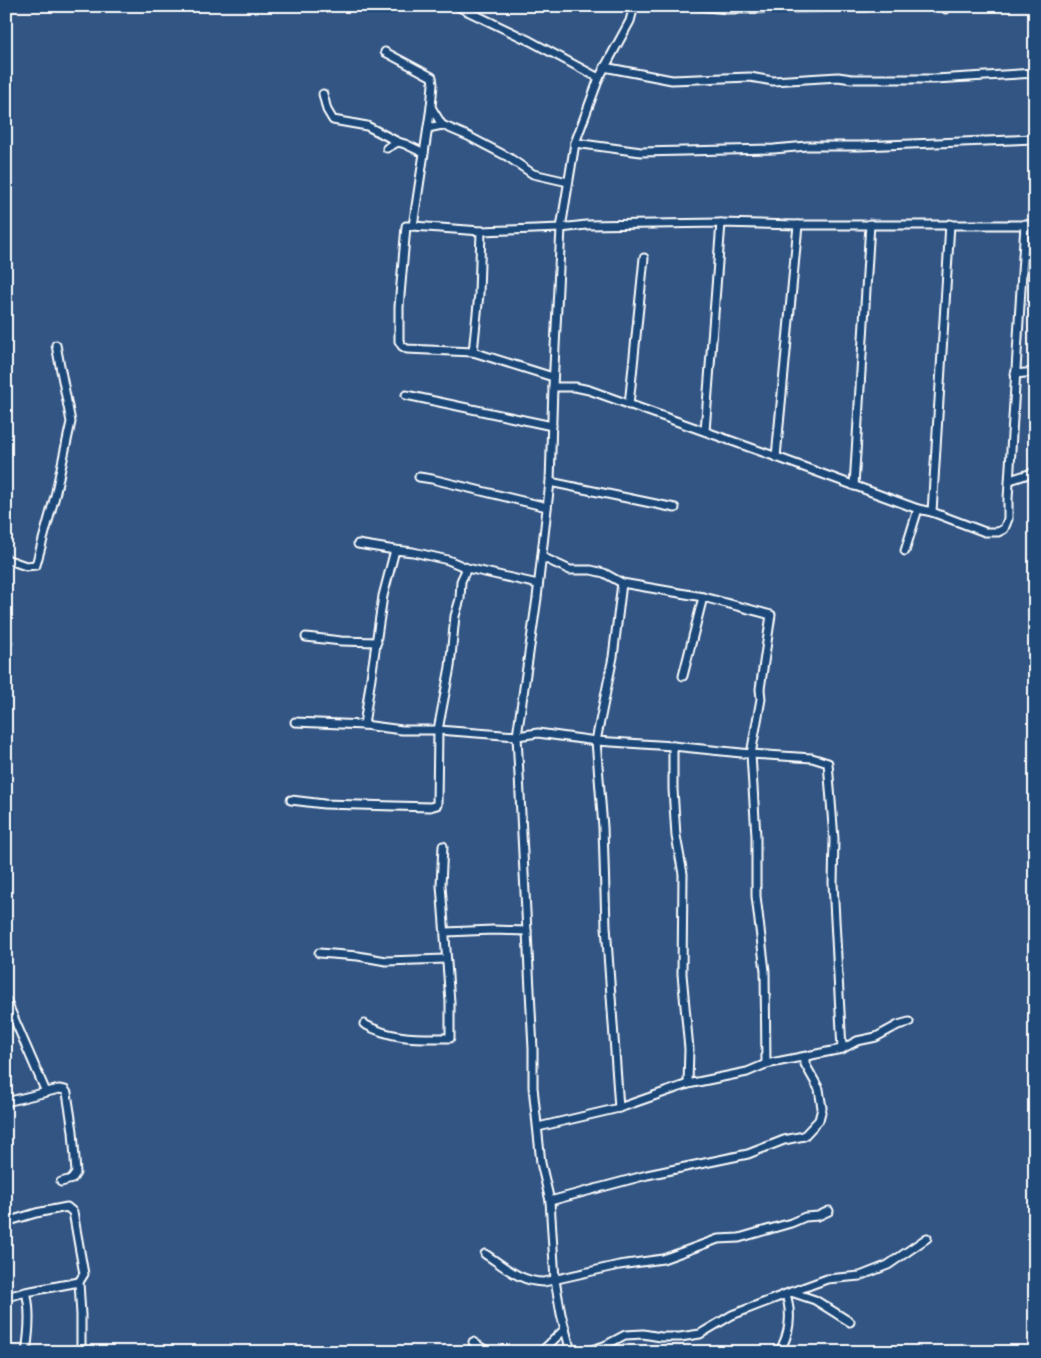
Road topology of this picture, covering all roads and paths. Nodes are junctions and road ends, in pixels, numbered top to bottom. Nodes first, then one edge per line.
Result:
1 (457, 6) edge
2 (634, 6) edge
3 (698, 6) edge
4 (867, 7) edge
5 (465, 8) edge
6 (385, 52) dead end
7 (604, 67) junction
8 (1035, 73) edge
9 (599, 78) junction
10 (324, 94) dead end
11 (431, 107) junction
12 (442, 125) junction
13 (428, 128) junction
14 (1035, 138) edge
15 (398, 142) junction
16 (575, 143) junction
17 (387, 148) dead end
18 (424, 153) junction
19 (568, 182) junction
20 (721, 223) junction
21 (870, 224) junction
22 (950, 224) junction
23 (1025, 224) junction
24 (1035, 224) edge
25 (798, 225) junction
26 (413, 226) junction
27 (561, 228) junction
28 (481, 231) junction
29 (644, 258) dead end
30 (56, 345) dead end
31 (473, 352) junction
32 (1035, 372) edge
33 (1015, 374) junction
34 (553, 377) junction
35 (553, 387) junction
36 (406, 394) dead end
37 (629, 405) junction
38 (552, 426) junction
39 (705, 431) junction
40 (776, 457) junction
41 (1035, 472) edge
42 (419, 477) dead end
43 (1010, 480) junction
44 (550, 482) junction
45 (854, 486) junction
46 (547, 506) junction
47 (675, 508) dead end
48 (918, 509) junction
49 (932, 512) junction
50 (358, 544) dead end
51 (395, 550) junction
52 (905, 551) dead end
53 (542, 557) junction
54 (6, 559) edge
55 (467, 568) junction
56 (622, 583) junction
57 (538, 584) junction
58 (702, 597) junction
59 (306, 636) dead end
60 (377, 642) junction
61 (683, 676) dead end
62 (295, 722) dead end
63 (364, 725) junction
64 (438, 730) junction
65 (517, 736) junction
66 (596, 741) junction
67 (673, 746) junction
68 (751, 754) junction
69 (291, 800) dead end
70 (443, 846) dead end
71 (527, 931) junction
72 (446, 932) junction
73 (319, 954) dead end
74 (446, 960) junction
75 (6, 1000) edge
76 (909, 1022) dead end
77 (364, 1024) dead end
78 (842, 1049) junction
79 (805, 1057) junction
80 (766, 1064) junction
81 (688, 1084) junction
82 (46, 1092) junction
83 (6, 1102) edge
84 (619, 1108) junction
85 (538, 1128) junction
86 (61, 1182) dead end
87 (550, 1201) junction
88 (6, 1202) edge
89 (829, 1211) dead end
90 (7, 1222) edge
91 (927, 1238) dead end
92 (485, 1254) dead end
93 (555, 1280) junction
94 (79, 1282) junction
95 (26, 1292) junction
96 (788, 1293) junction
97 (6, 1298) edge
98 (850, 1322) dead end
99 (565, 1329) junction
100 (473, 1342) dead end
101 (26, 1351) edge
102 (571, 1351) edge
103 (32, 1352) edge
104 (81, 1352) edge
105 (488, 1352) edge
106 (541, 1352) edge
107 (779, 1352) edge

1 - 5 street
2 - 7 street
3 - 4 street
5 - 9 street
6 - 11 street
7 - 8 street
7 - 9 street
9 - 16 street
10 - 15 street
11 - 12 street
11 - 13 street
12 - 13 street
12 - 19 street
13 - 18 street
14 - 16 street
15 - 17 street
15 - 18 street
16 - 19 street
18 - 26 street
19 - 27 street
20 - 25 street
20 - 27 street
20 - 39 street
21 - 22 street
21 - 25 street
21 - 45 street
22 - 23 street
22 - 49 street
23 - 24 street
23 - 33 street
25 - 40 street
26 - 28 street
26 - 31 street
27 - 28 street
27 - 34 street
28 - 31 street
29 - 37 street
30 - 54 street
31 - 34 street
32 - 33 street
33 - 43 street
34 - 35 street
35 - 37 street
35 - 38 street
36 - 38 street
37 - 39 street
38 - 44 street
39 - 40 street
40 - 45 street
41 - 43 street
42 - 46 street
43 - 49 street
44 - 46 street
44 - 47 street
45 - 48 street
46 - 53 street
48 - 49 street
48 - 52 street
50 - 51 street
51 - 55 street
51 - 60 street
53 - 56 street
53 - 57 street
55 - 57 street
55 - 64 street
56 - 58 street
56 - 66 street
57 - 65 street
58 - 61 street
58 - 68 street
59 - 60 street
60 - 63 street
62 - 63 street
63 - 64 street
64 - 65 street
64 - 69 street
65 - 66 street
65 - 71 street
66 - 67 street
66 - 84 street
67 - 68 street
67 - 81 street
68 - 78 street
68 - 80 street
70 - 72 street
71 - 72 street
71 - 85 street
72 - 74 street
73 - 74 street
74 - 77 street
75 - 82 street
76 - 78 street
78 - 79 street
79 - 80 street
79 - 87 street
80 - 81 street
81 - 84 street
82 - 83 street
82 - 86 street
84 - 85 street
85 - 87 street
87 - 93 street
88 - 90 street
89 - 93 street
90 - 94 street
91 - 96 street
92 - 93 street
93 - 99 street
94 - 95 street
94 - 104 street
95 - 97 street
95 - 101 street
96 - 98 street
96 - 102 street
96 - 107 street
99 - 102 street
99 - 106 street
100 - 105 street
101 - 103 street

